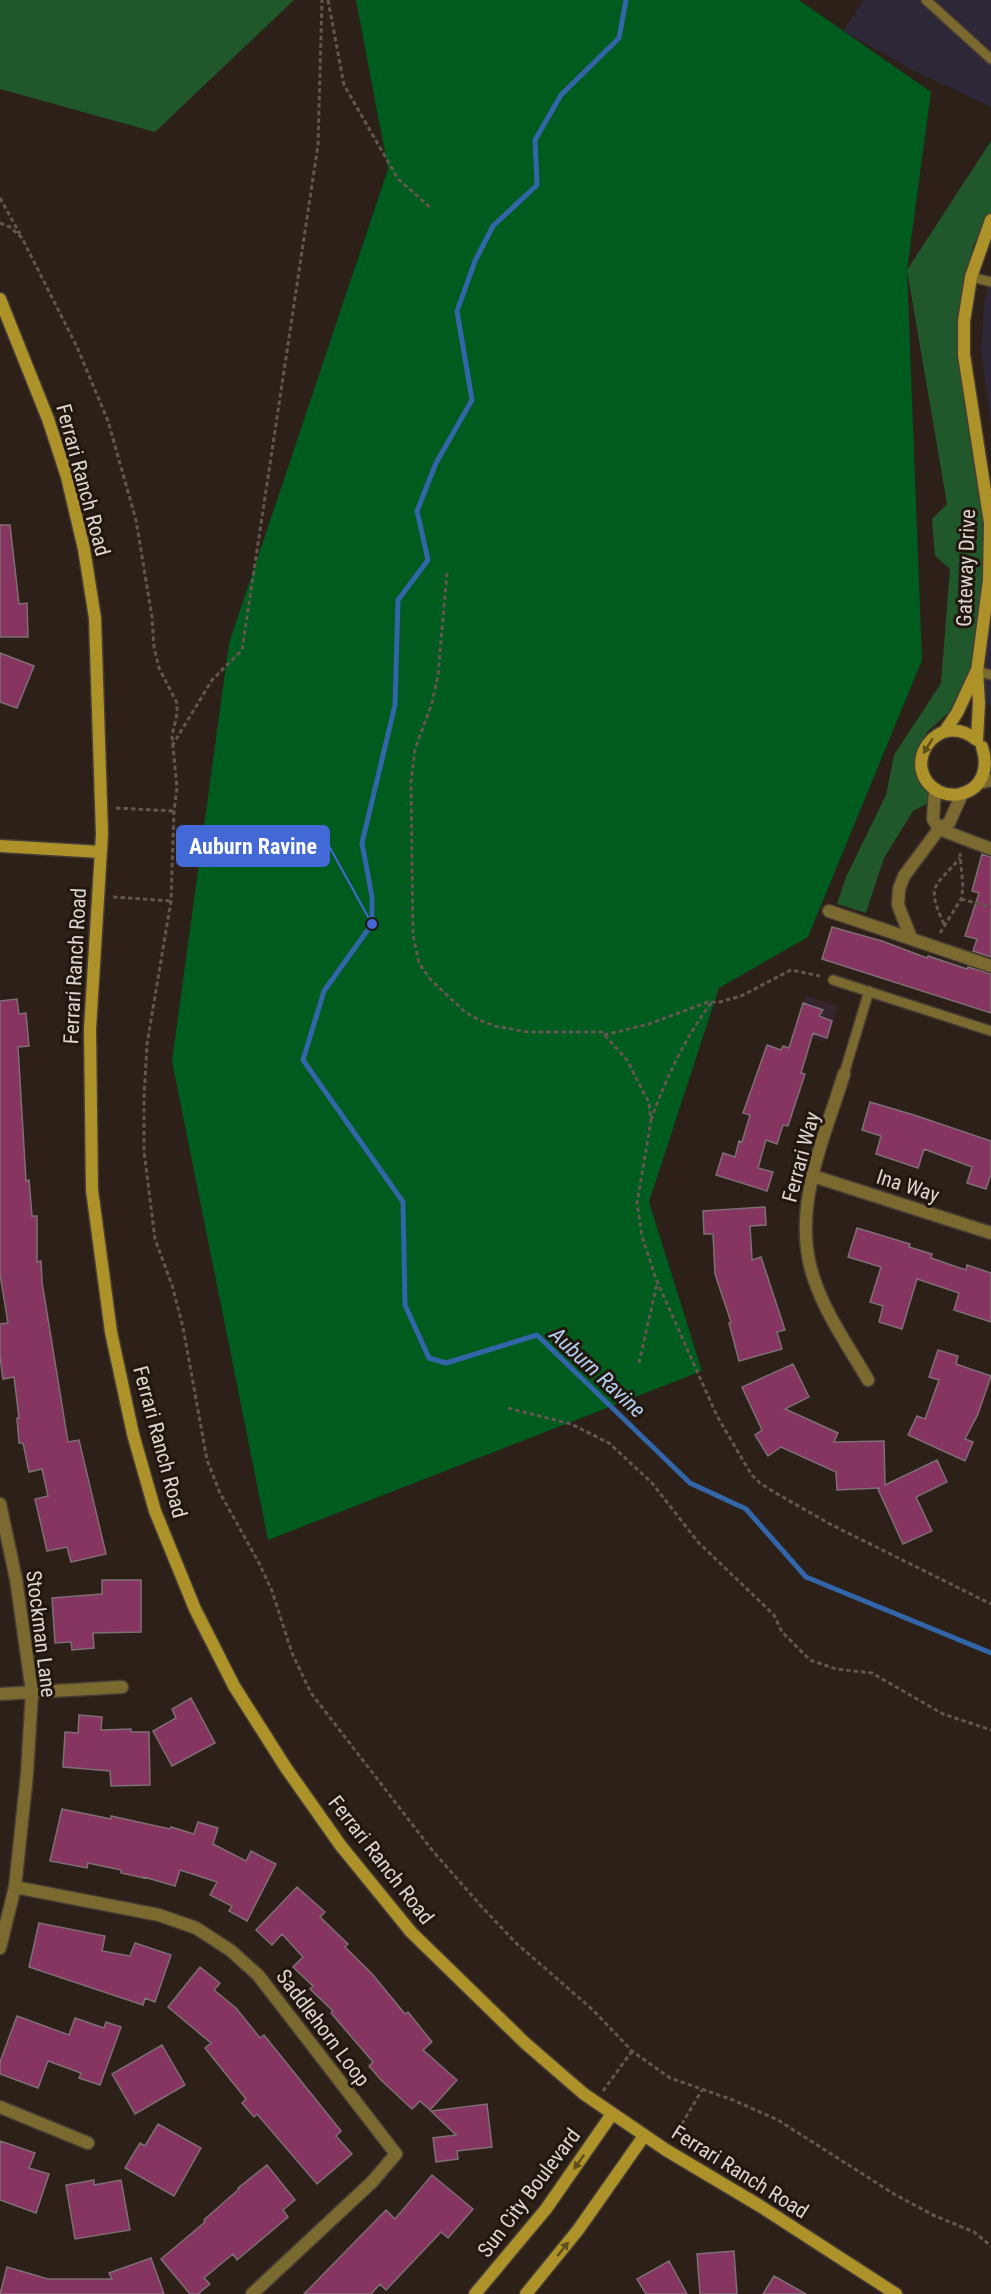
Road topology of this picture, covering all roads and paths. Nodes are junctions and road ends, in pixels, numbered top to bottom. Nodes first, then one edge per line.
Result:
1 (322, 0) edge
2 (328, 0) edge
3 (926, 0) edge
4 (991, 59) edge
5 (0, 198) edge
6 (432, 209) dead end
7 (991, 220) edge
8 (0, 223) edge
9 (22, 238) junction
10 (971, 277) junction
11 (991, 282) edge
12 (0, 299) edge
13 (990, 506) edge
14 (447, 573) dead end
15 (977, 671) junction
16 (991, 675) edge
17 (945, 731) junction
18 (172, 747) junction
19 (983, 747) edge
20 (985, 781) edge
21 (935, 789) junction
22 (962, 794) junction
23 (101, 807) junction
24 (174, 811) junction
25 (939, 829) junction
26 (0, 846) edge
27 (960, 849) dead end
28 (991, 849) edge
29 (101, 852) junction
30 (960, 858) junction
31 (98, 896) junction
32 (961, 899) junction
33 (171, 901) junction
34 (991, 907) edge
35 (829, 911) dead end
36 (944, 924) junction
37 (935, 931) dead end
38 (911, 938) junction
39 (991, 966) edge
40 (809, 973) dead end
41 (833, 980) dead end
42 (869, 991) junction
43 (711, 1002) junction
44 (991, 1031) edge
45 (604, 1035) junction
46 (844, 1074) joint
47 (651, 1121) junction
48 (813, 1176) junction
49 (991, 1233) edge
50 (658, 1282) junction
51 (639, 1363) dead end
52 (868, 1380) dead end
53 (508, 1408) dead end
54 (0, 1504) edge
55 (991, 1604) edge
56 (122, 1687) dead end
57 (32, 1692) junction
58 (0, 1694) edge
59 (991, 1730) edge
60 (15, 1887) junction
61 (0, 1948) edge
62 (632, 2051) junction
63 (702, 2090) junction
64 (595, 2102) junction
65 (0, 2107) edge
66 (612, 2114) junction
67 (644, 2136) junction
68 (88, 2143) dead end
69 (666, 2150) junction
70 (991, 2246) edge
71 (252, 2294) edge
72 (476, 2294) edge
73 (526, 2294) edge
74 (896, 2294) edge

1 - 18 path
2 - 6 path
3 - 4 lane
5 - 9 path
7 - 10 main road, Gateway Drive
8 - 9 path
9 - 18 path
10 - 11 lane
10 - 13 main road, Gateway Drive
12 - 23 main road, Ferrari Ranch Road
13 - 15 main road, Gateway Drive
14 - 45 path
15 - 16 lane
15 - 17 main road, Gateway Drive
15 - 19 main road, Gateway Drive
17 - 19 main road
17 -> 21 main road
18 - 24 path
19 - 20 main road
20 - 22 main road
21 - 22 main road
21 - 25 street
22 - 25 street
23 - 24 path
23 - 29 main road, Ferrari Ranch Road
24 - 33 path
25 - 28 street
25 - 38 street
26 - 29 main road
27 - 30 path
29 - 31 main road, Ferrari Ranch Road
30 - 32 path
30 - 36 path
31 - 33 path
31 - 64 main road, Ferrari Ranch Road
32 - 34 path
32 - 36 path
33 - 62 path
35 - 38 street
36 - 37 path
38 - 39 street
40 - 43 path
41 - 42 lane
42 - 44 lane
42 - 46 lane
43 - 45 path
43 - 47 path
45 - 47 path
46 - 48 street, Ferrari Way
47 - 50 path
48 - 49 street, Ina Way
48 - 52 street, Ferrari Way
50 - 51 path
50 - 55 path
53 - 59 path
54 - 57 street, Stockman Lane
56 - 57 street
57 - 58 street
57 - 60 street, Stockman Lane
60 - 61 street, Stockman Lane
60 - 71 street, Saddlehorn Loop
62 - 63 path
62 - 64 path
63 - 69 path
63 - 70 path
64 - 66 main road, Ferrari Ranch Road
65 - 68 street
66 - 67 main road, Ferrari Ranch Road
66 -> 72 main road, Sun City Boulevard
67 - 69 main road, Ferrari Ranch Road
73 -> 67 main road
69 - 74 main road, Ferrari Ranch Road

